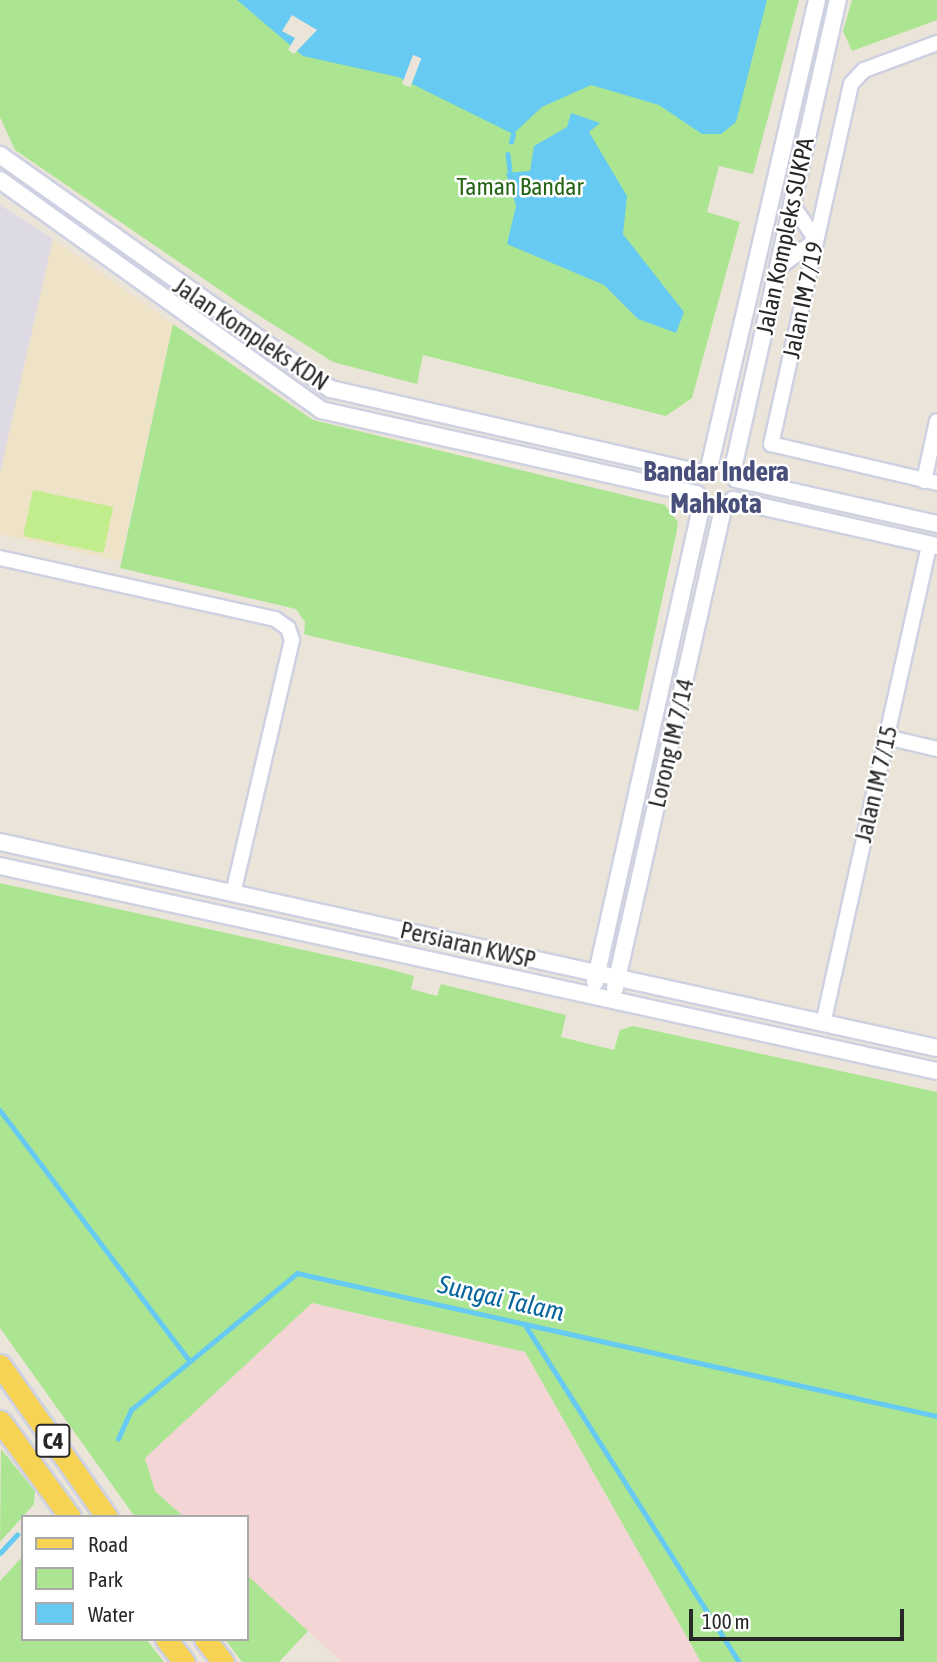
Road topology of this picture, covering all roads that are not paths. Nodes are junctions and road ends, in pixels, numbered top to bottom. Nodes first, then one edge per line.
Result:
1 (817, 0) edge
2 (838, 0) edge
3 (937, 43) edge
4 (0, 155) edge
5 (0, 180) edge
6 (791, 203) junction
7 (816, 240) junction
8 (778, 268) junction
9 (331, 389) junction
10 (321, 410) junction
11 (937, 421) edge
12 (705, 470) junction
13 (734, 476) junction
14 (931, 482) edge
15 (700, 498) junction
16 (729, 503) junction
17 (937, 524) edge
18 (933, 545) edge
19 (0, 558) edge
20 (930, 573) edge
21 (886, 737) junction
22 (937, 749) edge
23 (0, 842) edge
24 (0, 866) edge
25 (233, 893) junction
26 (256, 898) junction
27 (251, 920) junction
28 (596, 975) junction
29 (617, 979) junction
30 (592, 995) junction
31 (613, 1000) junction
32 (801, 1019) junction
33 (823, 1024) junction
34 (796, 1042) junction
35 (937, 1048) edge
36 (937, 1071) edge
37 (0, 1365) edge
38 (0, 1421) edge
39 (68, 1515) edge
40 (106, 1515) edge
41 (168, 1641) edge
42 (207, 1641) edge
43 (184, 1662) edge
44 (223, 1662) edge

1 - 12 street, Jalan Kompleks SUKPA
2 - 6 street, Jalan Kompleks SUKPA
3 - 7 street, Jalan IM 7/19
4 - 9 street, Jalan Kompleks KDN
5 - 10 street, Jalan Kompleks KDN
6 - 7 street
6 - 8 street, Jalan Kompleks SUKPA
7 - 8 street
7 - 14 street, Jalan IM 7/19
8 - 13 street, Jalan Kompleks SUKPA
9 - 10 street
9 - 12 street, Jalan Kompleks KDN
10 - 15 street, Jalan Kompleks KDN
11 - 14 street
12 - 13 street, Jalan Kompleks KDN
12 - 15 street, Jalan Kompleks SUKPA
13 - 16 street, Jalan Kompleks SUKPA
13 - 17 street
15 - 16 street, Jalan Kompleks KDN
15 - 28 street, Lorong IM 7/14
16 - 18 street
16 - 29 street, Lorong IM 7/14
18 - 20 street, Jalan IM 7/15
19 - 25 street
20 - 21 street, Jalan IM 7/15
21 - 22 street
21 - 33 street, Jalan IM 7/15
23 - 25 street, Persiaran KWSP
24 - 27 street, Persiaran KWSP
25 - 26 street, Persiaran KWSP
26 - 27 street
26 - 28 street, Persiaran KWSP
27 - 30 street, Persiaran KWSP
28 - 29 street, Persiaran KWSP
28 - 30 street, Lorong IM 7/14
29 - 31 street, Lorong IM 7/14
29 - 32 street, Persiaran KWSP
30 - 31 street, Persiaran KWSP
31 - 34 street, Persiaran KWSP
32 - 33 street, Persiaran KWSP
32 - 34 street
33 - 35 street, Persiaran KWSP
34 - 36 street, Persiaran KWSP
37 - 40 main road, C4
38 - 39 main road, C4
41 - 43 main road
42 - 44 main road

